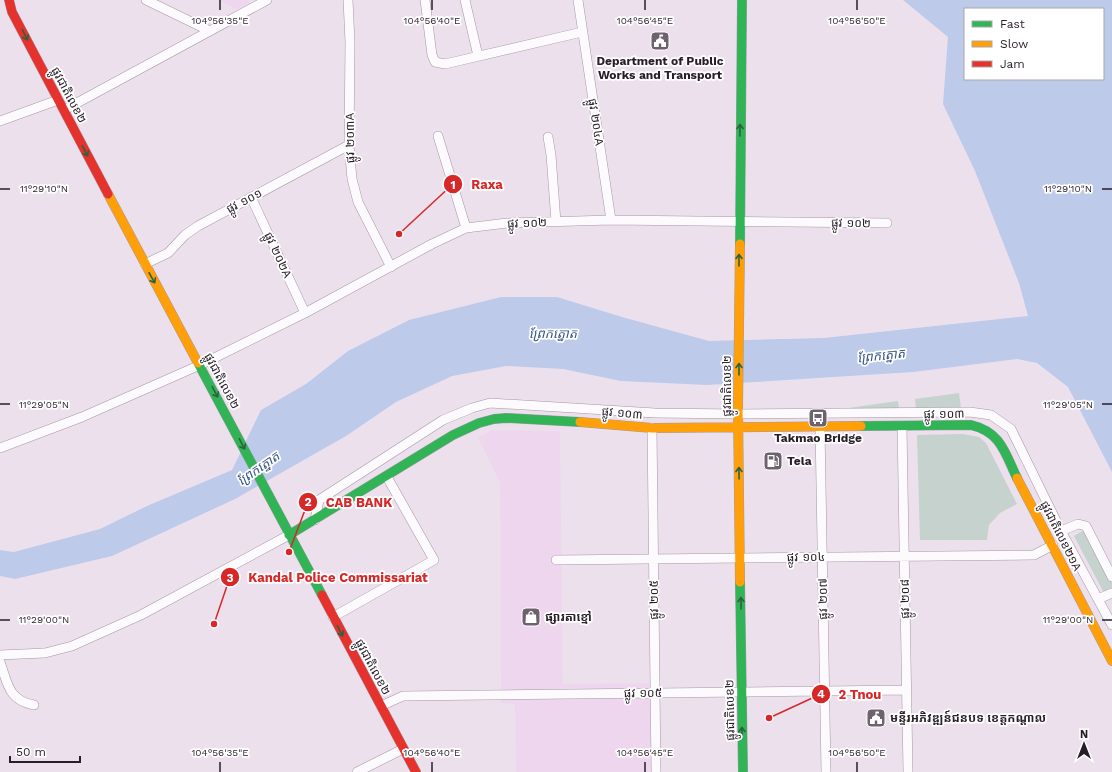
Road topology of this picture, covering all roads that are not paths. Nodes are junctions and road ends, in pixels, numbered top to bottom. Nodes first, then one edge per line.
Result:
1 (9, 0) edge
2 (146, 0) edge
3 (267, 0) edge
4 (348, 0) edge
5 (425, 0) edge
6 (465, 0) edge
7 (578, 0) edge
8 (742, 0) edge
9 (210, 31) junction
10 (582, 32) junction
11 (478, 56) junction
12 (58, 100) junction
13 (64, 110) junction
14 (0, 121) edge
15 (438, 136) dead end
16 (548, 137) dead end
17 (349, 145) junction
18 (251, 197) junction
19 (611, 220) junction
20 (739, 221) junction
21 (556, 222) junction
22 (887, 223) dead end
23 (466, 228) junction
24 (145, 264) junction
25 (391, 267) junction
26 (305, 313) junction
27 (200, 365) junction
28 (738, 411) junction
29 (902, 426) junction
30 (820, 427) junction
31 (652, 428) junction
32 (739, 428) junction
33 (983, 428) joint
34 (0, 448) edge
35 (387, 477) junction
36 (315, 520) junction
37 (1061, 531) junction
38 (290, 535) junction
39 (1053, 545) junction
40 (904, 555) junction
41 (822, 556) junction
42 (740, 558) junction
43 (654, 559) junction
44 (556, 560) dead end
45 (1112, 576) edge
46 (1112, 593) edge
47 (1098, 599) junction
48 (333, 617) junction
49 (1112, 625) edge
50 (0, 655) edge
51 (1112, 661) edge
52 (0, 662) edge
53 (906, 690) junction
54 (825, 691) junction
55 (742, 692) junction
56 (655, 693) junction
57 (34, 706) dead end
58 (381, 706) junction
59 (403, 749) junction
60 (356, 772) edge
61 (416, 772) edge
62 (656, 772) edge
63 (743, 772) edge
64 (826, 772) edge
65 (908, 772) edge

1 -> 12 main road, ផ្លូវជាតិលេខ២
2 - 9 street
3 - 9 street
4 - 17 street, ផ្លូវ ២០៣A
5 - 11 street
6 - 11 street
7 - 10 street, ផ្លូវ ២០៤A
20 -> 8 main road, ផ្លូវជាតិលេខ២
9 - 13 street
10 - 11 street
10 - 19 street, ផ្លូវ ២០៤A
12 - 13 main road, ផ្លូវជាតិលេខ២
12 - 14 street
13 -> 24 main road, ផ្លូវជាតិលេខ២
15 - 23 street
16 - 21 street
17 - 18 street, ផ្លូវ ១០១
17 - 25 street, ផ្លូវ ២០៣A
18 - 24 street, ផ្លូវ ១០១
18 - 26 street, ផ្លូវ ២០២A
19 - 20 street, ផ្លូវ ១០២
19 - 21 street, ផ្លូវ ១០២
20 - 22 street, ផ្លូវ ១០២
28 -> 20 main road, ផ្លូវជាតិលេខ២
21 - 23 street, ផ្លូវ ១០២
23 - 25 street, ផ្លូវ ១០២
24 -> 27 main road, ផ្លូវជាតិលេខ២
25 - 26 street, ផ្លូវ ១០២
26 - 27 street, ផ្លូវ ១០២
27 - 34 street, ផ្លូវ ១០២
27 -> 38 main road, ផ្លូវជាតិលេខ២
28 - 32 main road, ផ្លូវជាតិលេខ២
28 - 36 street
28 - 37 street
29 - 30 main road, ផ្លូវ ១០៣
29 - 33 main road, ផ្លូវ ១០៣
29 - 40 street, ផ្លូវ ២០៨
30 - 32 main road, ផ្លូវ ១០៣
30 - 41 street, ផ្លូវ ២០៧
31 - 32 main road, ផ្លូវ ១០៣
31 - 35 main road, ផ្លូវ ១០៣
31 - 43 street, ផ្លូវ ២០៥
42 -> 32 main road, ផ្លូវជាតិលេខ២
33 - 39 main road, ផ្លូវជាតិលេខ២១A
35 - 36 main road, ផ្លូវ ១០៣
35 - 48 street
36 - 38 main road, ផ្លូវ ១០៣
37 - 45 street
37 - 47 street
38 - 48 main road, ផ្លូវជាតិលេខ២
38 - 50 street
39 - 40 street, ផ្លូវ ១០៤
39 - 51 main road, ផ្លូវជាតិលេខ២១A
40 - 41 street, ផ្លូវ ១០៤
40 - 53 street, ផ្លូវ ២០៨
41 - 42 street, ផ្លូវ ១០៤
41 - 54 street, ផ្លូវ ២០៧
42 - 43 street, ផ្លូវ ១០៤
55 -> 42 main road, ផ្លូវជាតិលេខ២
43 - 44 street, ផ្លូវ ១០៤
43 - 56 street, ផ្លូវ ២០៥
46 - 47 street
47 - 49 street
48 -> 58 main road, ផ្លូវជាតិលេខ២
52 - 57 street
53 - 54 street, ផ្លូវ ១០៥
53 - 65 street, ផ្លូវ ២០៨
54 - 55 street, ផ្លូវ ១០៥
54 - 64 street, ផ្លូវ ២០៧
55 - 56 street, ផ្លូវ ១០៥
63 -> 55 main road, ផ្លូវជាតិលេខ២
56 - 58 street, ផ្លូវ ១០៥
56 - 62 street, ផ្លូវ ២០៥
58 - 59 main road, ផ្លូវជាតិលេខ២
59 - 60 street
59 - 61 main road, ផ្លូវជាតិលេខ២

